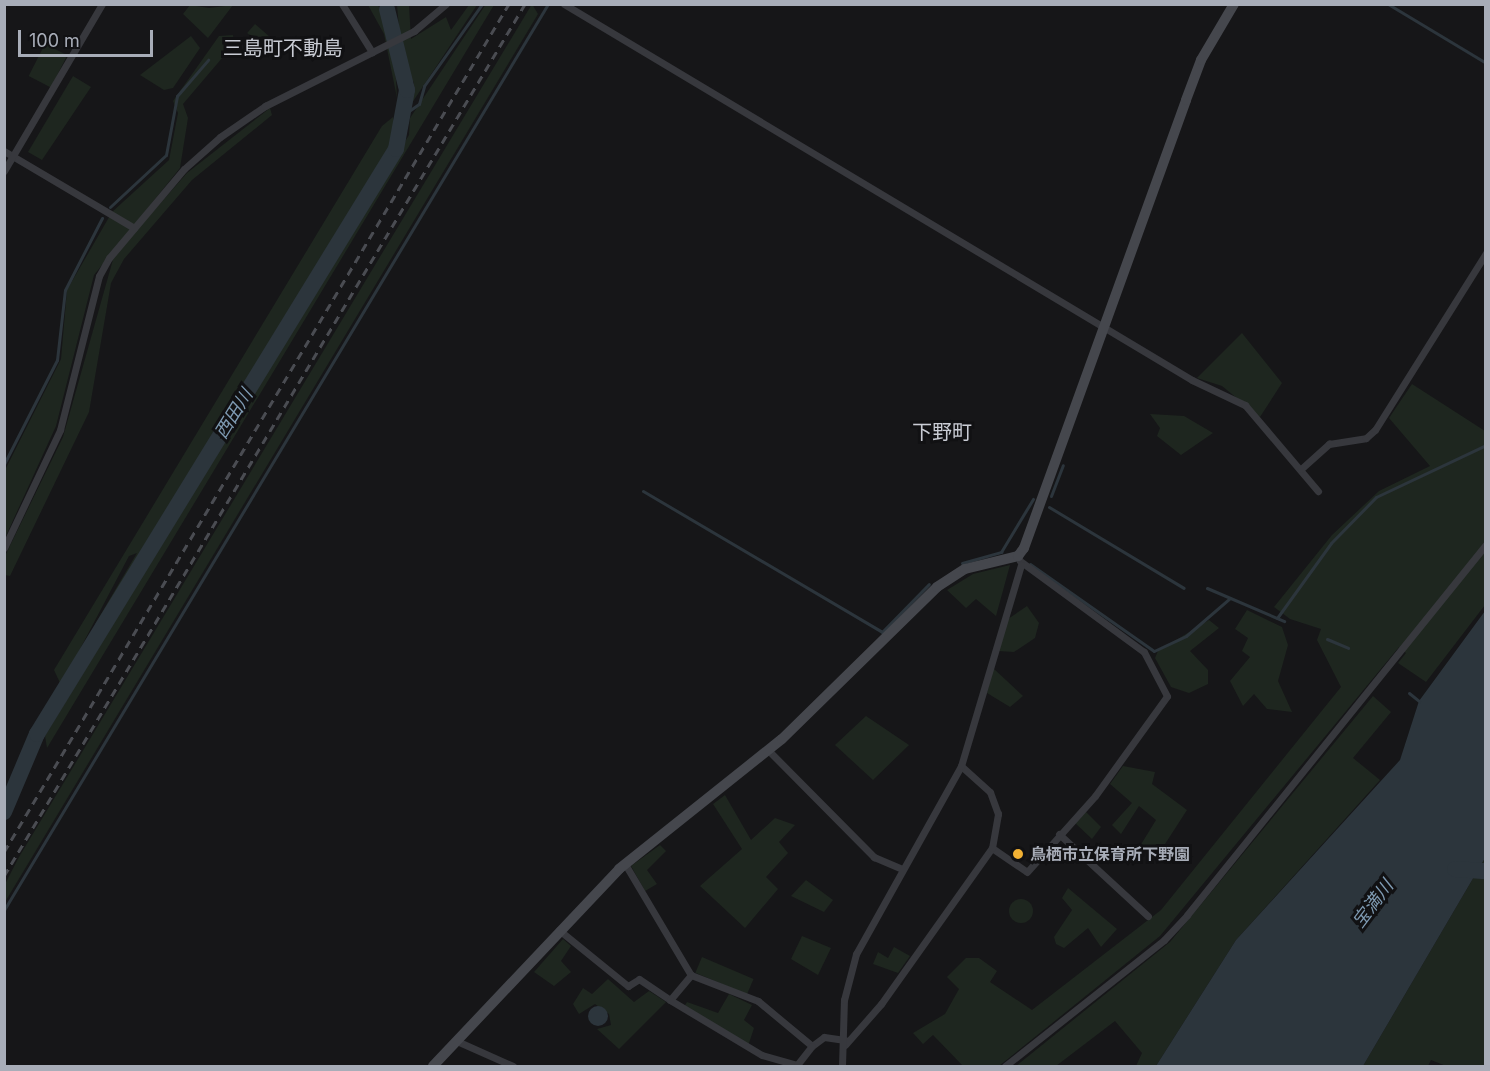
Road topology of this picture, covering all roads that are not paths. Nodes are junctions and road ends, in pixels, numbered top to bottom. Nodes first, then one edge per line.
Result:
1 (102, 4) edge
2 (342, 4) edge
3 (446, 4) edge
4 (564, 4) edge
5 (1234, 4) edge
6 (372, 52) junction
7 (4, 151) edge
8 (13, 156) junction
9 (4, 171) edge
10 (134, 228) junction
11 (1485, 253) edge
12 (1105, 329) junction
13 (1301, 469) junction
14 (1318, 491) dead end
15 (1485, 545) edge
16 (4, 548) edge
17 (1019, 560) junction
18 (768, 750) junction
19 (961, 766) junction
20 (1059, 834) junction
21 (992, 848) junction
22 (625, 864) junction
23 (902, 869) junction
24 (1148, 916) dead end
25 (559, 930) junction
26 (691, 975) junction
27 (670, 1000) junction
28 (459, 1042) junction
29 (845, 1042) junction
30 (813, 1046) junction
31 (433, 1066) edge
32 (513, 1066) edge
33 (842, 1066) edge
34 (1005, 1066) edge

1 - 8 street
2 - 6 street
3 - 6 street
4 - 12 street
5 - 12 street
6 - 10 street
7 - 8 street
8 - 9 street
8 - 10 street
10 - 16 street
11 - 13 street
12 - 13 street
12 - 17 street
13 - 14 street
15 - 34 street
17 - 18 street
17 - 19 street
17 - 20 street
18 - 22 street
18 - 23 street
19 - 21 street
19 - 23 street
20 - 21 street
20 - 24 street
21 - 29 street
22 - 25 street
22 - 26 street
23 - 29 street
25 - 27 street
25 - 28 street
26 - 27 street
26 - 30 street
27 - 30 street
28 - 31 street
28 - 32 street
29 - 30 street
29 - 33 street

